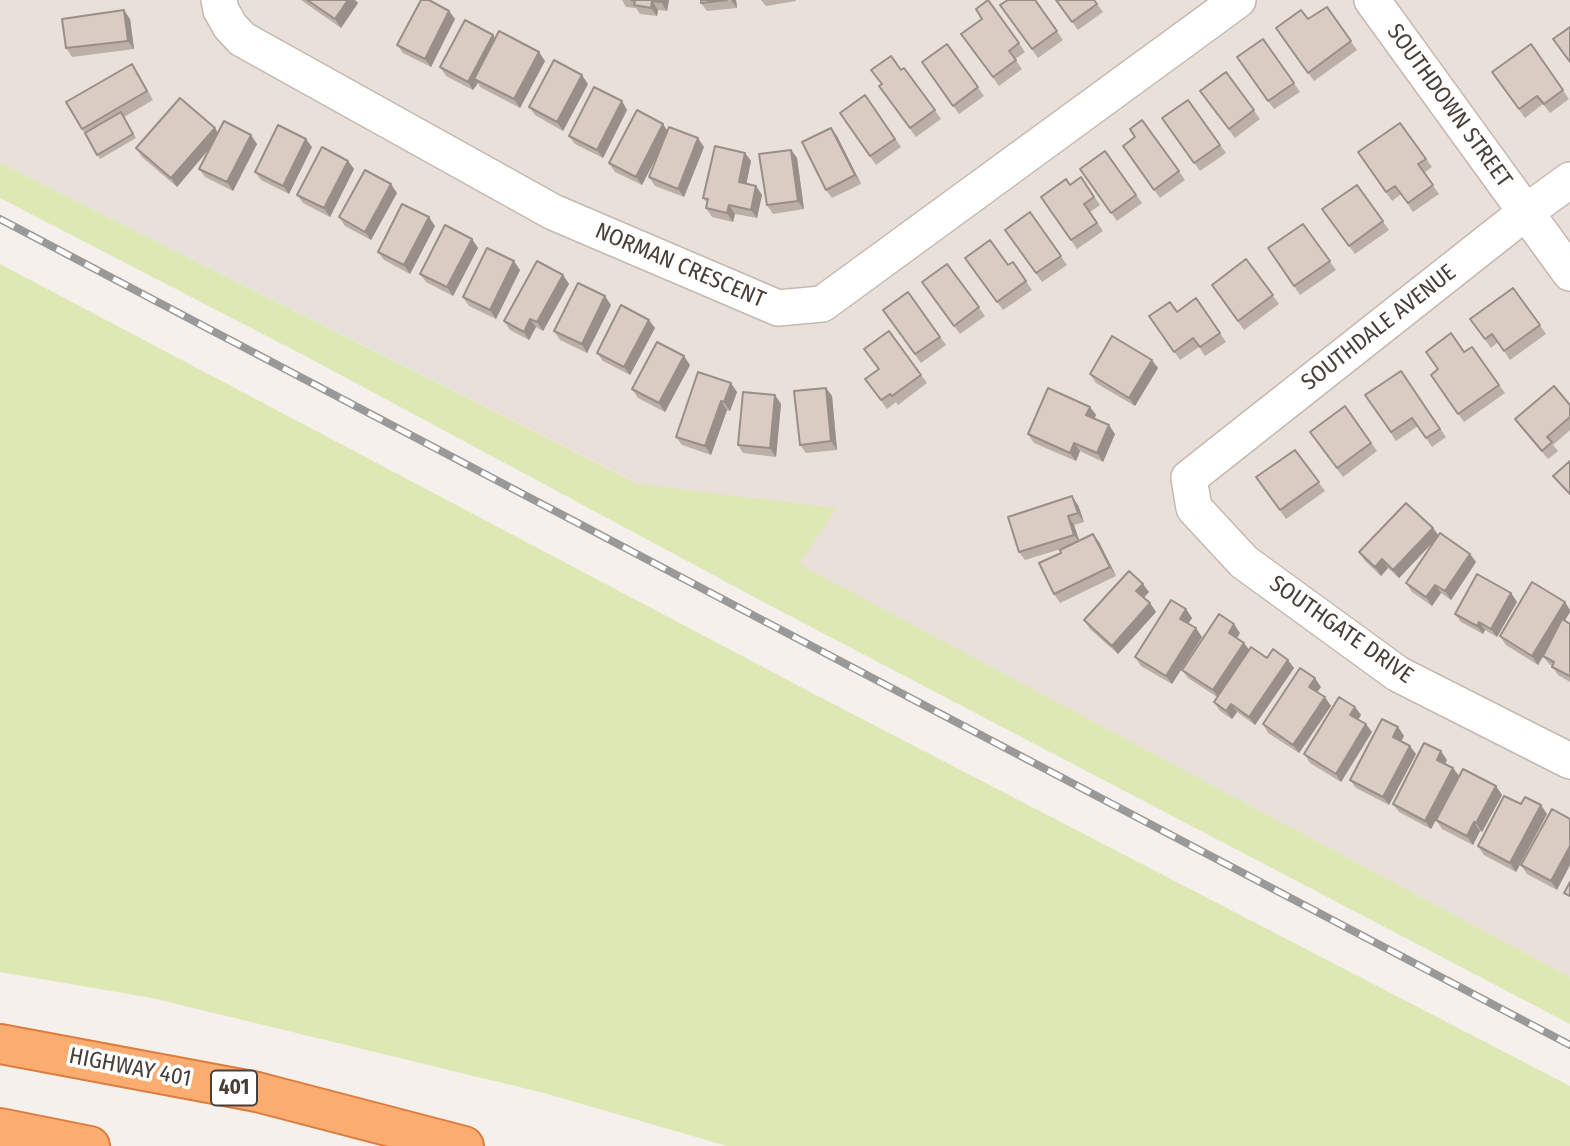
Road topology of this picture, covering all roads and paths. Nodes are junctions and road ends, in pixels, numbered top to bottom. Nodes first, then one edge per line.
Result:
1 (219, 0) edge
2 (1238, 0) edge
3 (1372, 0) edge
4 (1570, 180) edge
5 (1526, 212) junction
6 (1570, 273) edge
7 (1189, 478) joint
8 (1570, 761) edge
9 (0, 1044) edge
10 (0, 1128) edge
11 (90, 1146) edge
12 (464, 1146) edge

1 - 2 street, NORMAN CRESCENT
3 - 5 street, SOUTHDOWN STREET
4 - 5 street, SOUTHDALE AVENUE
5 - 6 street, SOUTHDOWN STREET
5 - 7 street, SOUTHDALE AVENUE
7 - 8 street, SOUTHGATE DRIVE
9 - 12 highway, HIGHWAY 401 / 401
10 - 11 highway

